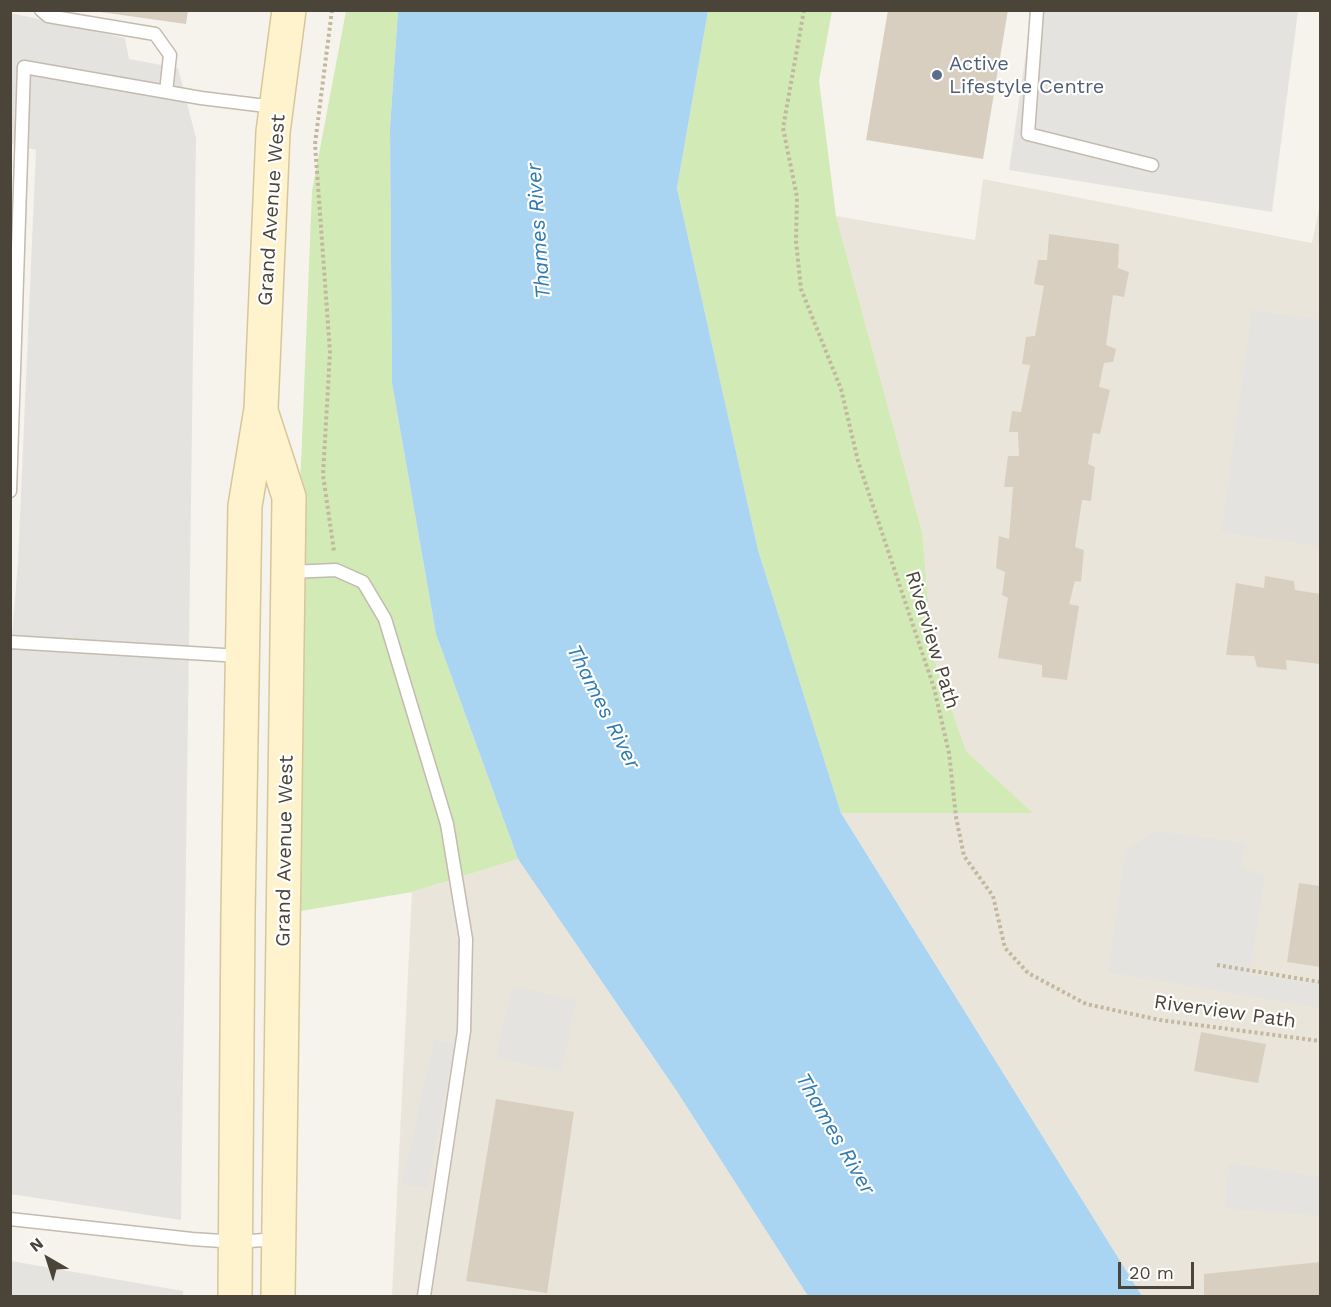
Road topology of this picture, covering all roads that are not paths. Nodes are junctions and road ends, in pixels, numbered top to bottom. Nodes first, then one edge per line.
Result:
1 (41, 10) edge
2 (290, 10) edge
3 (1037, 10) edge
4 (166, 92) junction
5 (278, 108) junction
6 (1152, 165) dead end
7 (261, 409) junction
8 (10, 491) edge
9 (288, 572) junction
10 (10, 642) edge
11 (242, 656) junction
12 (10, 1219) edge
13 (279, 1239) junction
14 (236, 1242) junction
15 (235, 1296) edge
16 (278, 1296) edge
17 (424, 1296) edge

1 - 4 lane
2 - 5 main road, Grand Avenue West
3 - 6 lane
4 - 5 lane
4 - 8 lane
5 - 7 main road, Grand Avenue West
7 - 9 main road, Grand Avenue West
7 - 11 main road, Grand Avenue West
9 - 13 main road, Grand Avenue West
9 - 17 lane
10 - 11 lane
11 - 14 main road, Grand Avenue West
12 - 14 lane
13 - 14 lane
13 - 16 main road, Grand Avenue West
14 - 15 main road, Grand Avenue West

